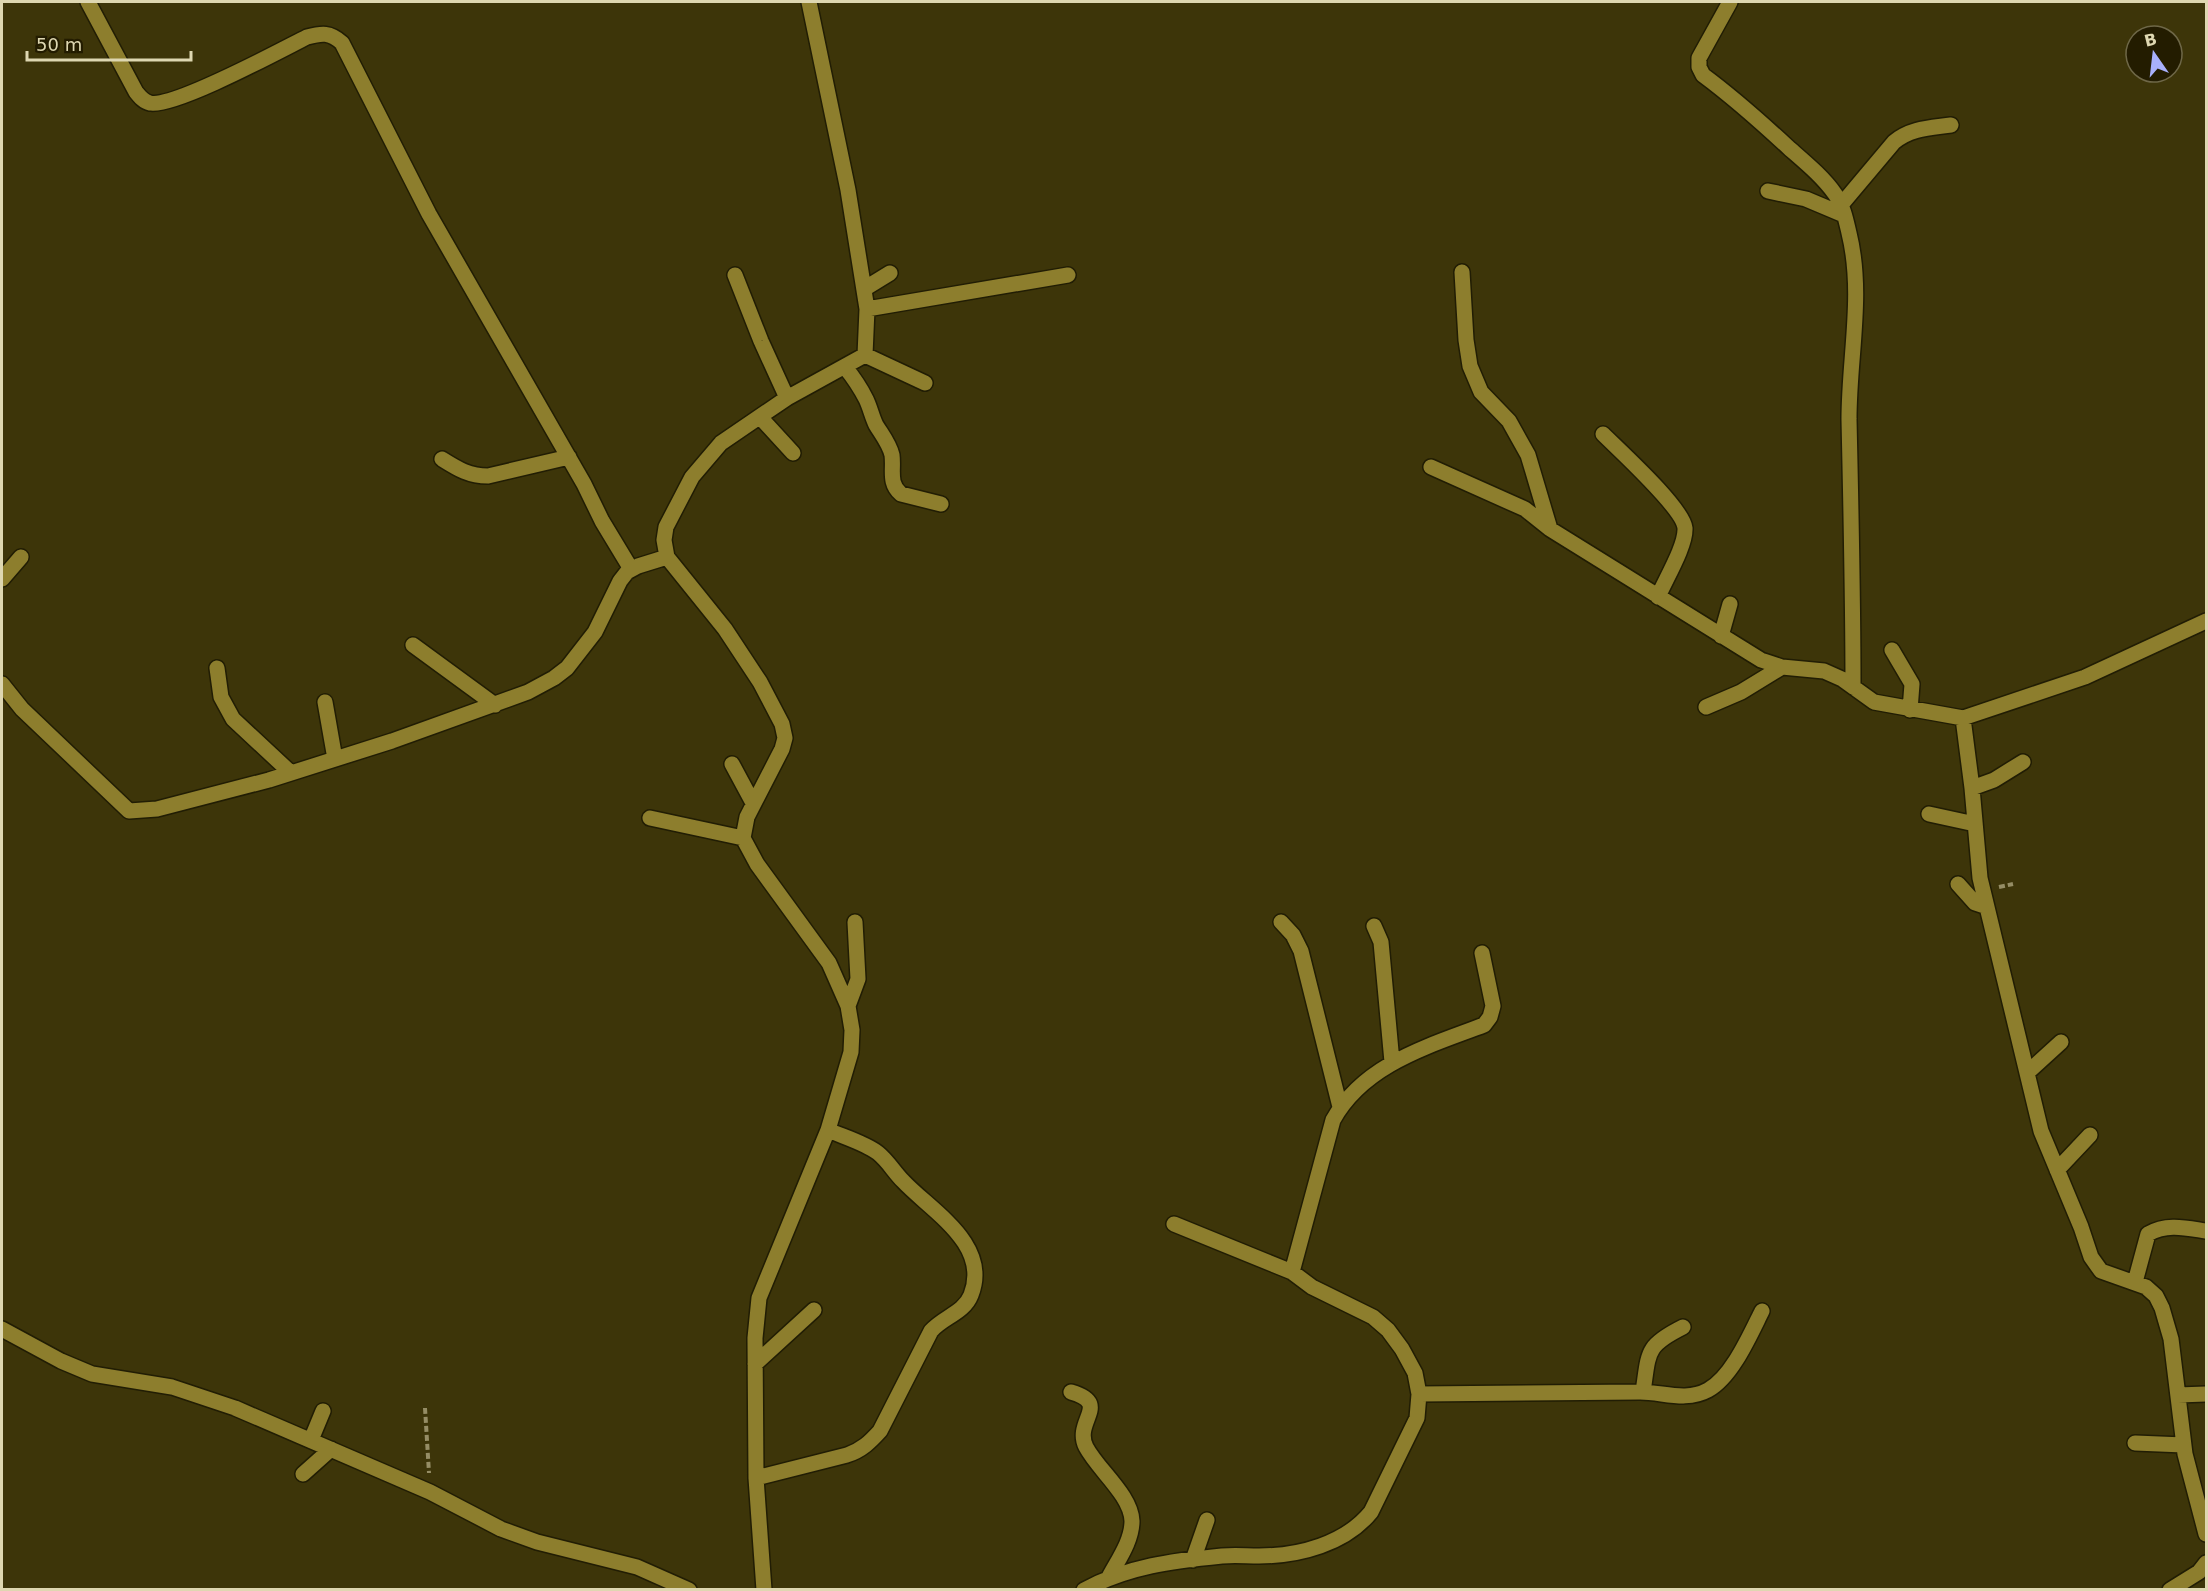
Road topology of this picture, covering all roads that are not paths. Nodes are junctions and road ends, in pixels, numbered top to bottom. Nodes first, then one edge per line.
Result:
1 (87, 2) edge
2 (809, 2) edge
3 (1730, 2) edge
4 (1951, 125) dead end
5 (1768, 191) dead end
6 (1842, 210) junction
7 (1462, 272) dead end
8 (890, 273) dead end
9 (735, 275) dead end
10 (1068, 276) dead end
11 (864, 289) junction
12 (867, 309) junction
13 (865, 355) junction
14 (845, 367) junction
15 (925, 383) dead end
16 (787, 398) junction
17 (760, 417) junction
18 (1603, 434) dead end
19 (793, 453) dead end
20 (569, 457) junction
21 (442, 459) dead end
22 (1431, 467) dead end
23 (941, 504) dead end
24 (1550, 530) junction
25 (21, 557) dead end
26 (667, 557) junction
27 (631, 568) junction
28 (2, 579) edge
29 (1658, 597) junction
30 (1730, 604) dead end
31 (2206, 621) edge
32 (1721, 636) junction
33 (413, 645) dead end
34 (1892, 651) dead end
35 (1782, 667) junction
36 (217, 668) dead end
37 (2, 684) edge
38 (1853, 687) junction
39 (325, 702) dead end
40 (495, 705) junction
41 (1706, 707) dead end
42 (1910, 710) junction
43 (1963, 718) junction
44 (335, 759) junction
45 (2023, 762) dead end
46 (732, 764) dead end
47 (291, 773) junction
48 (1972, 788) junction
49 (753, 803) junction
50 (1929, 814) dead end
51 (650, 818) dead end
52 (1975, 824) junction
53 (743, 838) junction
54 (1958, 884) dead end
55 (1987, 907) junction
56 (855, 922) dead end
57 (1281, 922) dead end
58 (1374, 926) dead end
59 (1482, 953) dead end
60 (848, 1006) junction
61 (2061, 1042) dead end
62 (1392, 1062) junction
63 (2027, 1073) junction
64 (1340, 1107) junction
65 (828, 1130) junction
66 (2090, 1135) dead end
67 (2056, 1170) junction
68 (1174, 1224) dead end
69 (2206, 1231) edge
70 (1292, 1272) junction
71 (2135, 1282) junction
72 (814, 1310) dead end
73 (1762, 1311) dead end
74 (1683, 1327) dead end
75 (2, 1329) edge
76 (755, 1364) junction
77 (1071, 1392) dead end
78 (1643, 1392) junction
79 (1419, 1394) junction
80 (2206, 1394) edge
81 (2178, 1395) junction
82 (323, 1411) dead end
83 (311, 1440) junction
84 (2135, 1443) dead end
85 (2184, 1445) junction
86 (332, 1449) junction
87 (303, 1474) dead end
88 (756, 1478) junction
89 (1207, 1520) dead end
90 (2206, 1534) edge
91 (1193, 1560) junction
92 (2206, 1563) edge
93 (1109, 1576) junction
94 (689, 1590) edge
95 (764, 1590) edge
96 (1084, 1590) edge
97 (2170, 1590) edge

1 - 20 street
2 - 11 street
3 - 6 street
4 - 6 street
5 - 6 street
6 - 38 street
7 - 24 street
8 - 11 street
9 - 16 street
10 - 12 street
11 - 12 street
12 - 13 street
13 - 14 street
13 - 15 street
14 - 16 street
14 - 23 street
16 - 17 street
17 - 19 street
17 - 26 street
18 - 29 street
20 - 21 street
20 - 27 street
22 - 24 street
24 - 29 street
25 - 28 street
26 - 27 street
26 - 49 street
27 - 40 street
29 - 32 street
30 - 32 street
31 - 43 street
32 - 35 street
33 - 40 street
34 - 42 street
35 - 38 street
35 - 41 street
36 - 47 street
37 - 47 street
38 - 42 street
39 - 44 street
40 - 44 street
42 - 43 street
43 - 48 street
44 - 47 street
45 - 48 street
46 - 49 street
48 - 52 street
49 - 53 street
50 - 52 street
51 - 53 street
52 - 55 street
53 - 60 street
54 - 55 street
55 - 63 street
56 - 60 street
57 - 64 street
58 - 62 street
59 - 62 street
60 - 65 street
61 - 63 street
62 - 64 street
63 - 67 street
64 - 70 street
65 - 76 street
65 - 88 street
66 - 67 street
67 - 71 street
68 - 70 street
69 - 71 street
70 - 79 street
71 - 81 street
72 - 76 street
73 - 78 street
74 - 78 street
75 - 83 street
76 - 88 street
77 - 93 street
78 - 79 street
79 - 91 street
80 - 81 street
81 - 85 street
82 - 83 street
83 - 86 street
84 - 85 street
85 - 90 street
86 - 87 street
86 - 94 street
88 - 95 street
89 - 91 street
91 - 93 street
92 - 97 street
93 - 96 street

